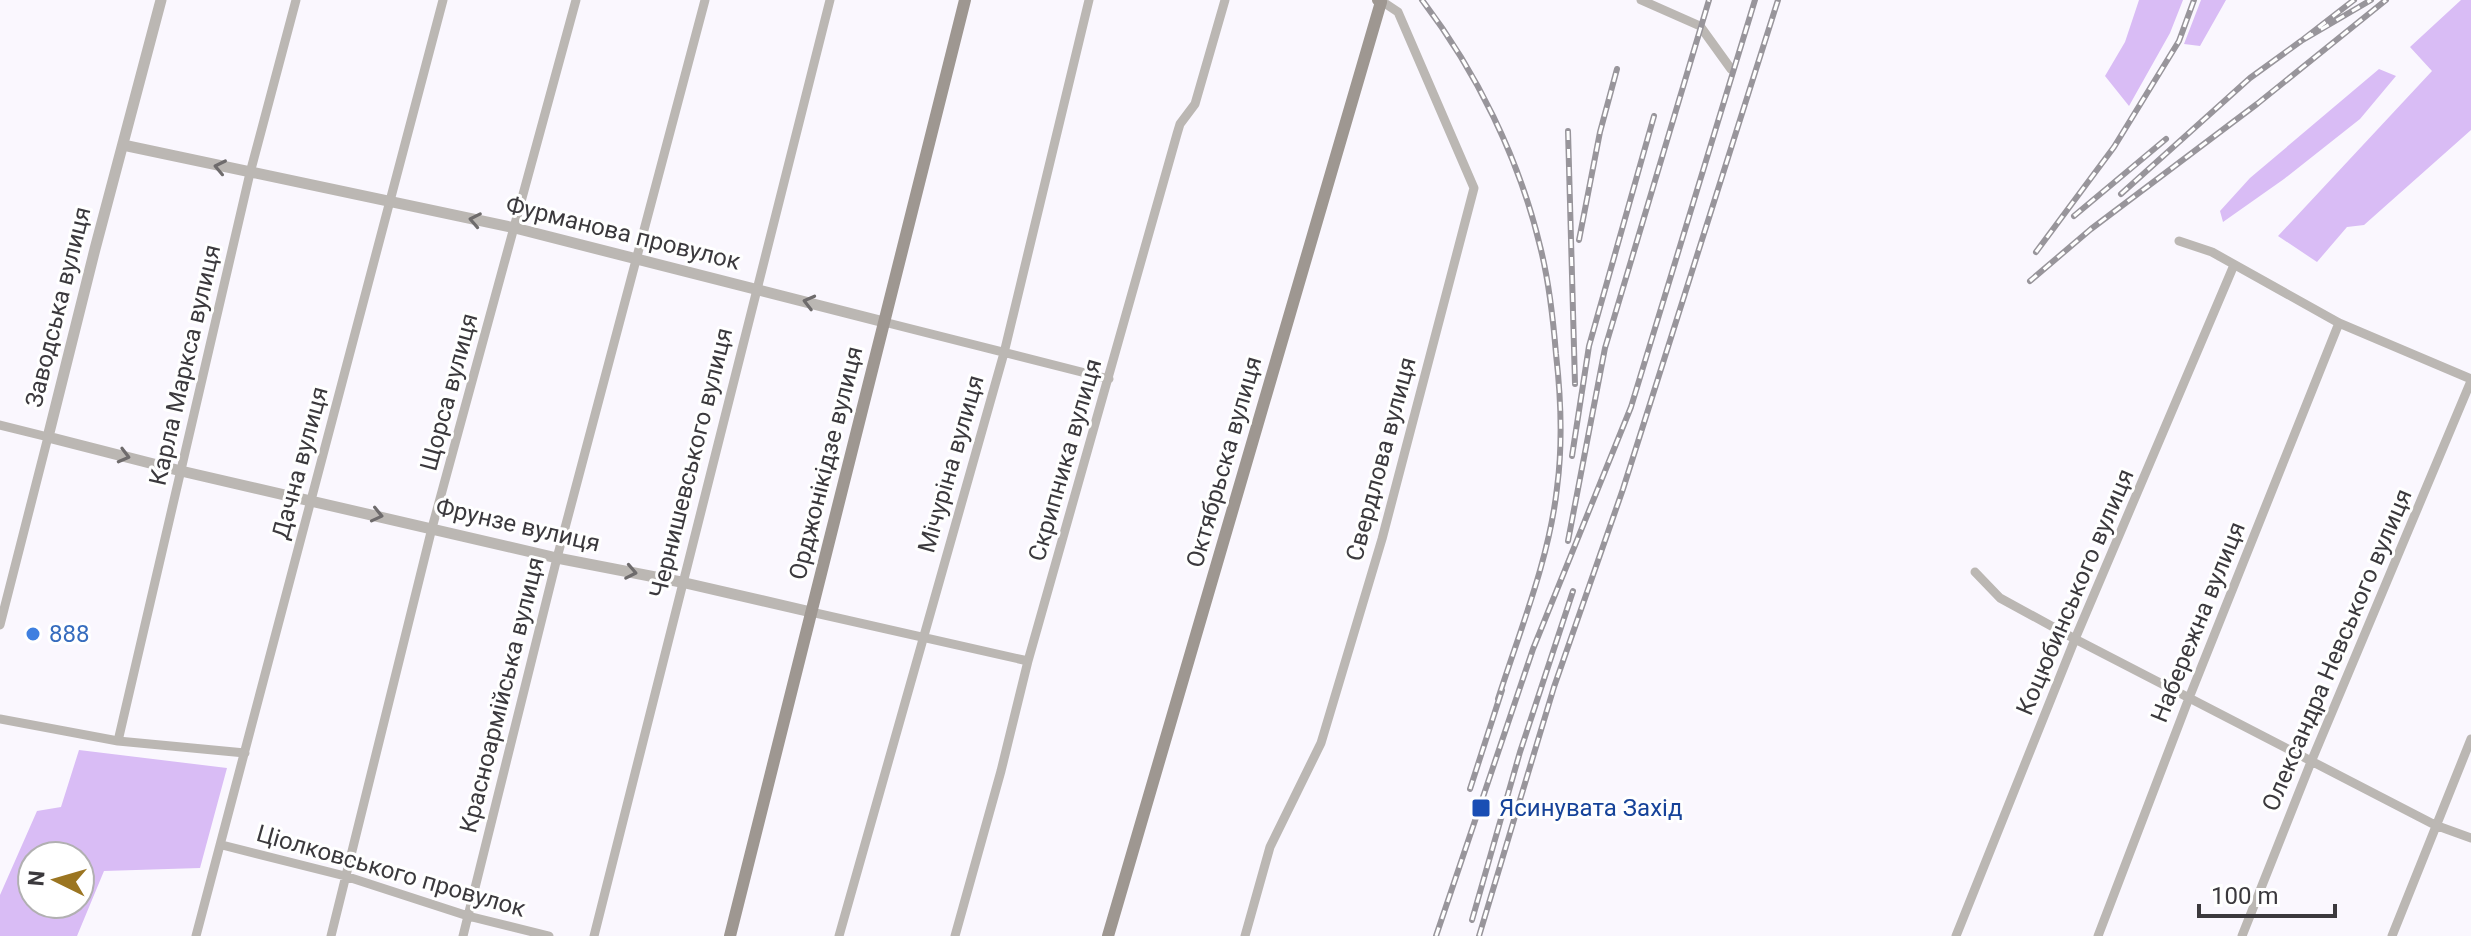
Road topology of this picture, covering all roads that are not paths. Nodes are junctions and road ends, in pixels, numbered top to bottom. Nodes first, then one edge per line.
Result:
1 (161, 0) edge
2 (296, 0) edge
3 (443, 0) edge
4 (576, 0) edge
5 (705, 0) edge
6 (830, 0) edge
7 (965, 0) edge
8 (1089, 0) edge
9 (1225, 0) edge
10 (1641, 0) edge
11 (1380, 1) edge
12 (1731, 69) dead end
13 (123, 145) junction
14 (250, 173) junction
15 (389, 203) junction
16 (515, 228) junction
17 (2179, 241) dead end
18 (636, 258) junction
19 (2234, 265) junction
20 (756, 289) junction
21 (884, 322) junction
22 (2339, 323) junction
23 (1004, 353) junction
24 (1109, 379) junction
25 (2471, 380) edge
26 (0, 425) edge
27 (48, 437) junction
28 (181, 471) junction
29 (311, 499) junction
30 (432, 528) junction
31 (557, 558) junction
32 (1975, 572) dead end
33 (681, 582) junction
34 (811, 612) junction
35 (0, 625) edge
36 (923, 635) junction
37 (2075, 639) junction
38 (1028, 661) junction
39 (2189, 698) junction
40 (0, 719) edge
41 (2471, 739) edge
42 (118, 741) junction
43 (245, 753) junction
44 (2311, 762) junction
45 (2435, 825) junction
46 (2471, 838) edge
47 (222, 845) junction
48 (345, 876) junction
49 (468, 916) junction
50 (196, 936) edge
51 (331, 936) edge
52 (463, 936) edge
53 (549, 936) edge
54 (594, 936) edge
55 (730, 936) edge
56 (839, 936) edge
57 (955, 936) edge
58 (1108, 936) edge
59 (1245, 936) edge
60 (1956, 936) edge
61 (2098, 936) edge
62 (2242, 936) edge
63 (2392, 936) edge

1 - 13 street, Заводська вулиця
2 - 14 street, Карла Маркса вулиця
3 - 15 street, Дачна вулиця
4 - 16 street, Щорса вулиця
5 - 18 street, Красноармійська вулиця
6 - 20 street, Чернишевського вулиця
7 - 21 main road, Орджонікідзе вулиця
8 - 23 street, Мічуріна вулиця
9 - 24 street, Скрипника вулиця
10 - 12 street
11 - 58 main road, Октябрьска вулиця
11 - 59 street, Свердлова вулиця
14 -> 13 street, Фурманова провулок
13 - 27 street, Заводська вулиця
14 - 15 street, Фурманова провулок
14 - 28 street, Карла Маркса вулиця
16 -> 15 street, Фурманова провулок
15 - 29 street, Дачна вулиця
16 - 18 street, Фурманова провулок
16 - 30 street, Щорса вулиця
17 - 19 street
18 - 20 street, Фурманова провулок
18 - 31 street, Красноармійська вулиця
19 - 22 street
19 - 37 street, Коцюбинського вулиця
21 -> 20 street, Фурманова провулок
20 - 33 street, Чернишевського вулиця
21 - 23 street, Фурманова провулок
21 - 34 main road, Орджонікідзе вулиця
22 - 25 street
22 - 39 street, Набережна вулиця
23 - 24 street, Фурманова провулок
23 - 36 street, Мічуріна вулиця
24 - 38 street, Скрипника вулиця
25 - 44 street, Олександра Невського вулиця
26 - 27 street, Фрунзе вулиця
27 -> 28 street, Фрунзе вулиця
27 - 35 street, Заводська вулиця
28 - 29 street, Фрунзе вулиця
28 - 42 street, Карла Маркса вулиця
29 -> 30 street, Фрунзе вулиця
29 - 43 street, Дачна вулиця
30 - 31 street, Фрунзе вулиця
30 - 48 street, Щорса вулиця
31 -> 33 street, Фрунзе вулиця
31 - 49 street, Красноармійська вулиця
32 - 37 street
33 - 34 street, Фрунзе вулиця
33 - 54 street, Чернишевського вулиця
34 - 36 street, Фрунзе вулиця
34 - 55 main road, Орджонікідзе вулиця
36 - 38 street, Фрунзе вулиця
36 - 56 street, Мічуріна вулиця
37 - 39 street
37 - 60 street, Коцюбинського вулиця
38 - 57 street, Скрипника вулиця
39 - 44 street
39 - 61 street, Набережна вулиця
40 - 42 street
41 - 45 street
42 - 43 street
43 - 47 street, Дачна вулиця
44 - 45 street
44 - 62 street, Олександра Невського вулиця
45 - 46 street
45 - 63 street
47 - 48 street, Ціолковського провулок
47 - 50 street, Дачна вулиця
48 - 49 street, Ціолковського провулок
48 - 51 street, Щорса вулиця
49 - 52 street, Красноармійська вулиця
49 - 53 street, Ціолковського провулок

